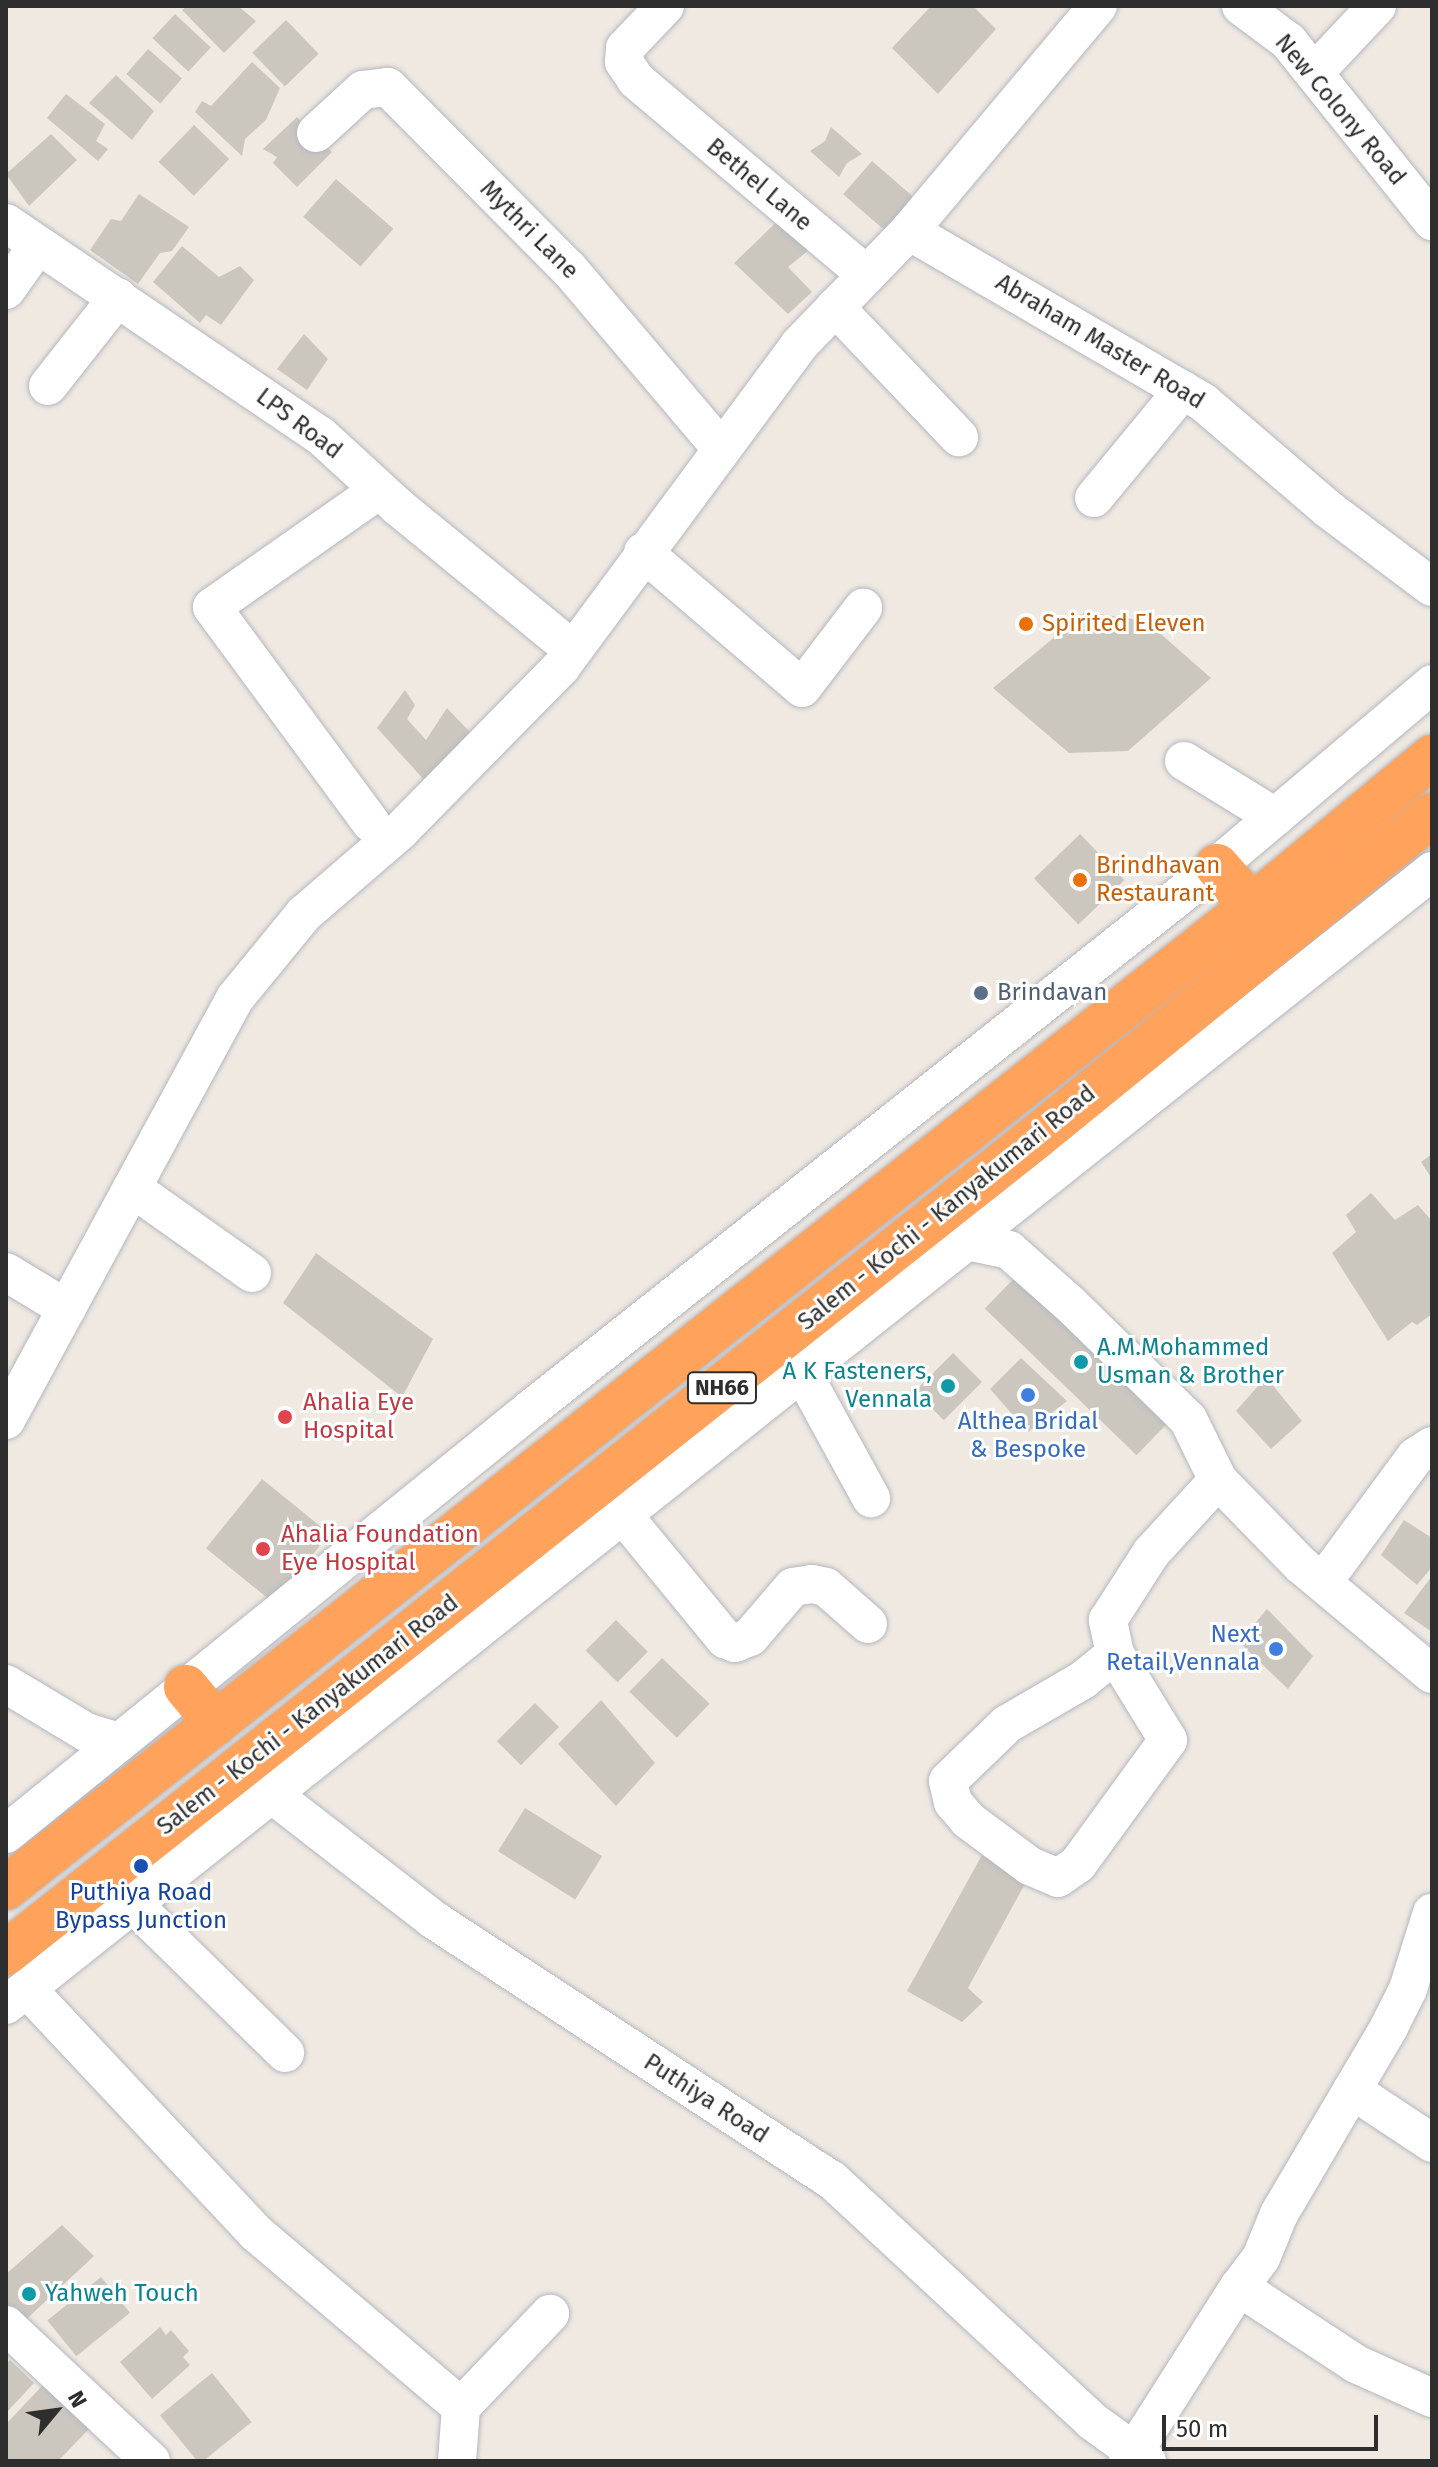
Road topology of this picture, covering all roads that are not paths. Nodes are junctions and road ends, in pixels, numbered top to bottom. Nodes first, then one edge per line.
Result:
1 (665, 6) edge
2 (1098, 6) edge
3 (1241, 6) edge
4 (1377, 6) edge
5 (1314, 73) junction
6 (316, 133) dead end
7 (1432, 221) edge
8 (6, 223) edge
9 (909, 231) junction
10 (38, 245) junction
11 (867, 275) junction
12 (6, 290) edge
13 (118, 297) junction
14 (835, 307) junction
15 (48, 386) dead end
16 (1183, 390) junction
17 (959, 437) dead end
18 (721, 448) junction
19 (379, 490) junction
20 (1094, 498) dead end
21 (643, 552) junction
22 (1432, 587) edge
23 (863, 608) dead end
24 (573, 650) junction
25 (1432, 684) edge
26 (1432, 757) edge
27 (1184, 761) dead end
28 (1432, 815) edge
29 (1275, 817) junction
30 (371, 823) dead end
31 (1217, 866) junction
32 (1432, 871) edge
33 (1252, 906) junction
34 (1005, 1097) junction
35 (1035, 1138) junction
36 (132, 1188) junction
37 (967, 1241) junction
38 (6, 1272) edge
39 (252, 1273) dead end
40 (67, 1309) junction
41 (802, 1372) junction
42 (6, 1420) edge
43 (1432, 1446) edge
44 (1218, 1480) junction
45 (871, 1498) dead end
46 (623, 1515) junction
47 (1323, 1582) junction
48 (868, 1624) dead end
49 (1115, 1654) junction
50 (1432, 1674) edge
51 (6, 1684) edge
52 (186, 1687) junction
53 (216, 1723) junction
54 (118, 1742) junction
55 (255, 1782) junction
56 (6, 1834) edge
57 (6, 1888) edge
58 (133, 1904) junction
59 (1432, 1913) edge
60 (13, 1982) edge
61 (285, 2053) dead end
62 (1352, 2090) junction
63 (1432, 2143) edge
64 (1239, 2287) junction
65 (550, 2314) dead end
66 (6, 2325) edge
67 (1432, 2398) edge
68 (461, 2407) junction
69 (1136, 2458) edge
70 (151, 2461) edge
71 (457, 2461) edge

1 - 11 street, Bethel Lane
2 - 9 street
3 - 5 street, New Colony Road
4 - 5 street
5 - 7 street, New Colony Road
6 - 18 street, Mythri Lane
8 - 10 street, LPS Road
9 - 11 street
9 - 16 street, Abraham Master Road
10 - 12 street
10 - 13 street, LPS Road
11 - 14 street
13 - 15 street
13 - 19 street, LPS Road
14 - 17 street
14 - 18 street
16 - 20 street
16 - 22 street, Abraham Master Road
18 - 21 street
19 - 24 street, LPS Road
19 - 30 street
21 - 23 street
21 - 24 street
24 - 36 street
25 - 29 street
26 - 33 highway, Salem - Kochi - Kanyakumari Road / NH66
27 - 29 street
28 - 35 highway, Salem - Kochi - Kanyakumari Road / NH66
29 - 31 street
31 - 33 highway
31 - 52 street
32 - 37 street
33 - 34 highway, Salem - Kochi - Kanyakumari Road / NH66
34 - 35 highway
34 - 53 highway, Salem - Kochi - Kanyakumari Road / NH66
35 - 55 highway, Salem - Kochi - Kanyakumari Road / NH66
36 - 39 street
36 - 40 street
37 - 41 street
37 - 44 street
38 - 40 street
40 - 42 street
41 - 45 street
41 - 46 street
43 - 47 street
44 - 47 street
44 - 49 street
46 - 48 street
46 - 55 street
47 - 50 street
49 - 49 street
51 - 54 street
52 - 53 highway
52 - 54 street
53 - 57 highway, Salem - Kochi - Kanyakumari Road / NH66
54 - 56 street
55 - 58 street
55 - 60 highway, Salem - Kochi - Kanyakumari Road / NH66
55 - 69 street, Puthiya Road
58 - 60 street
58 - 61 street
59 - 62 street
60 - 68 street
62 - 63 street
62 - 64 street
64 - 67 street
64 - 69 street
65 - 68 street
66 - 70 street
68 - 71 street

